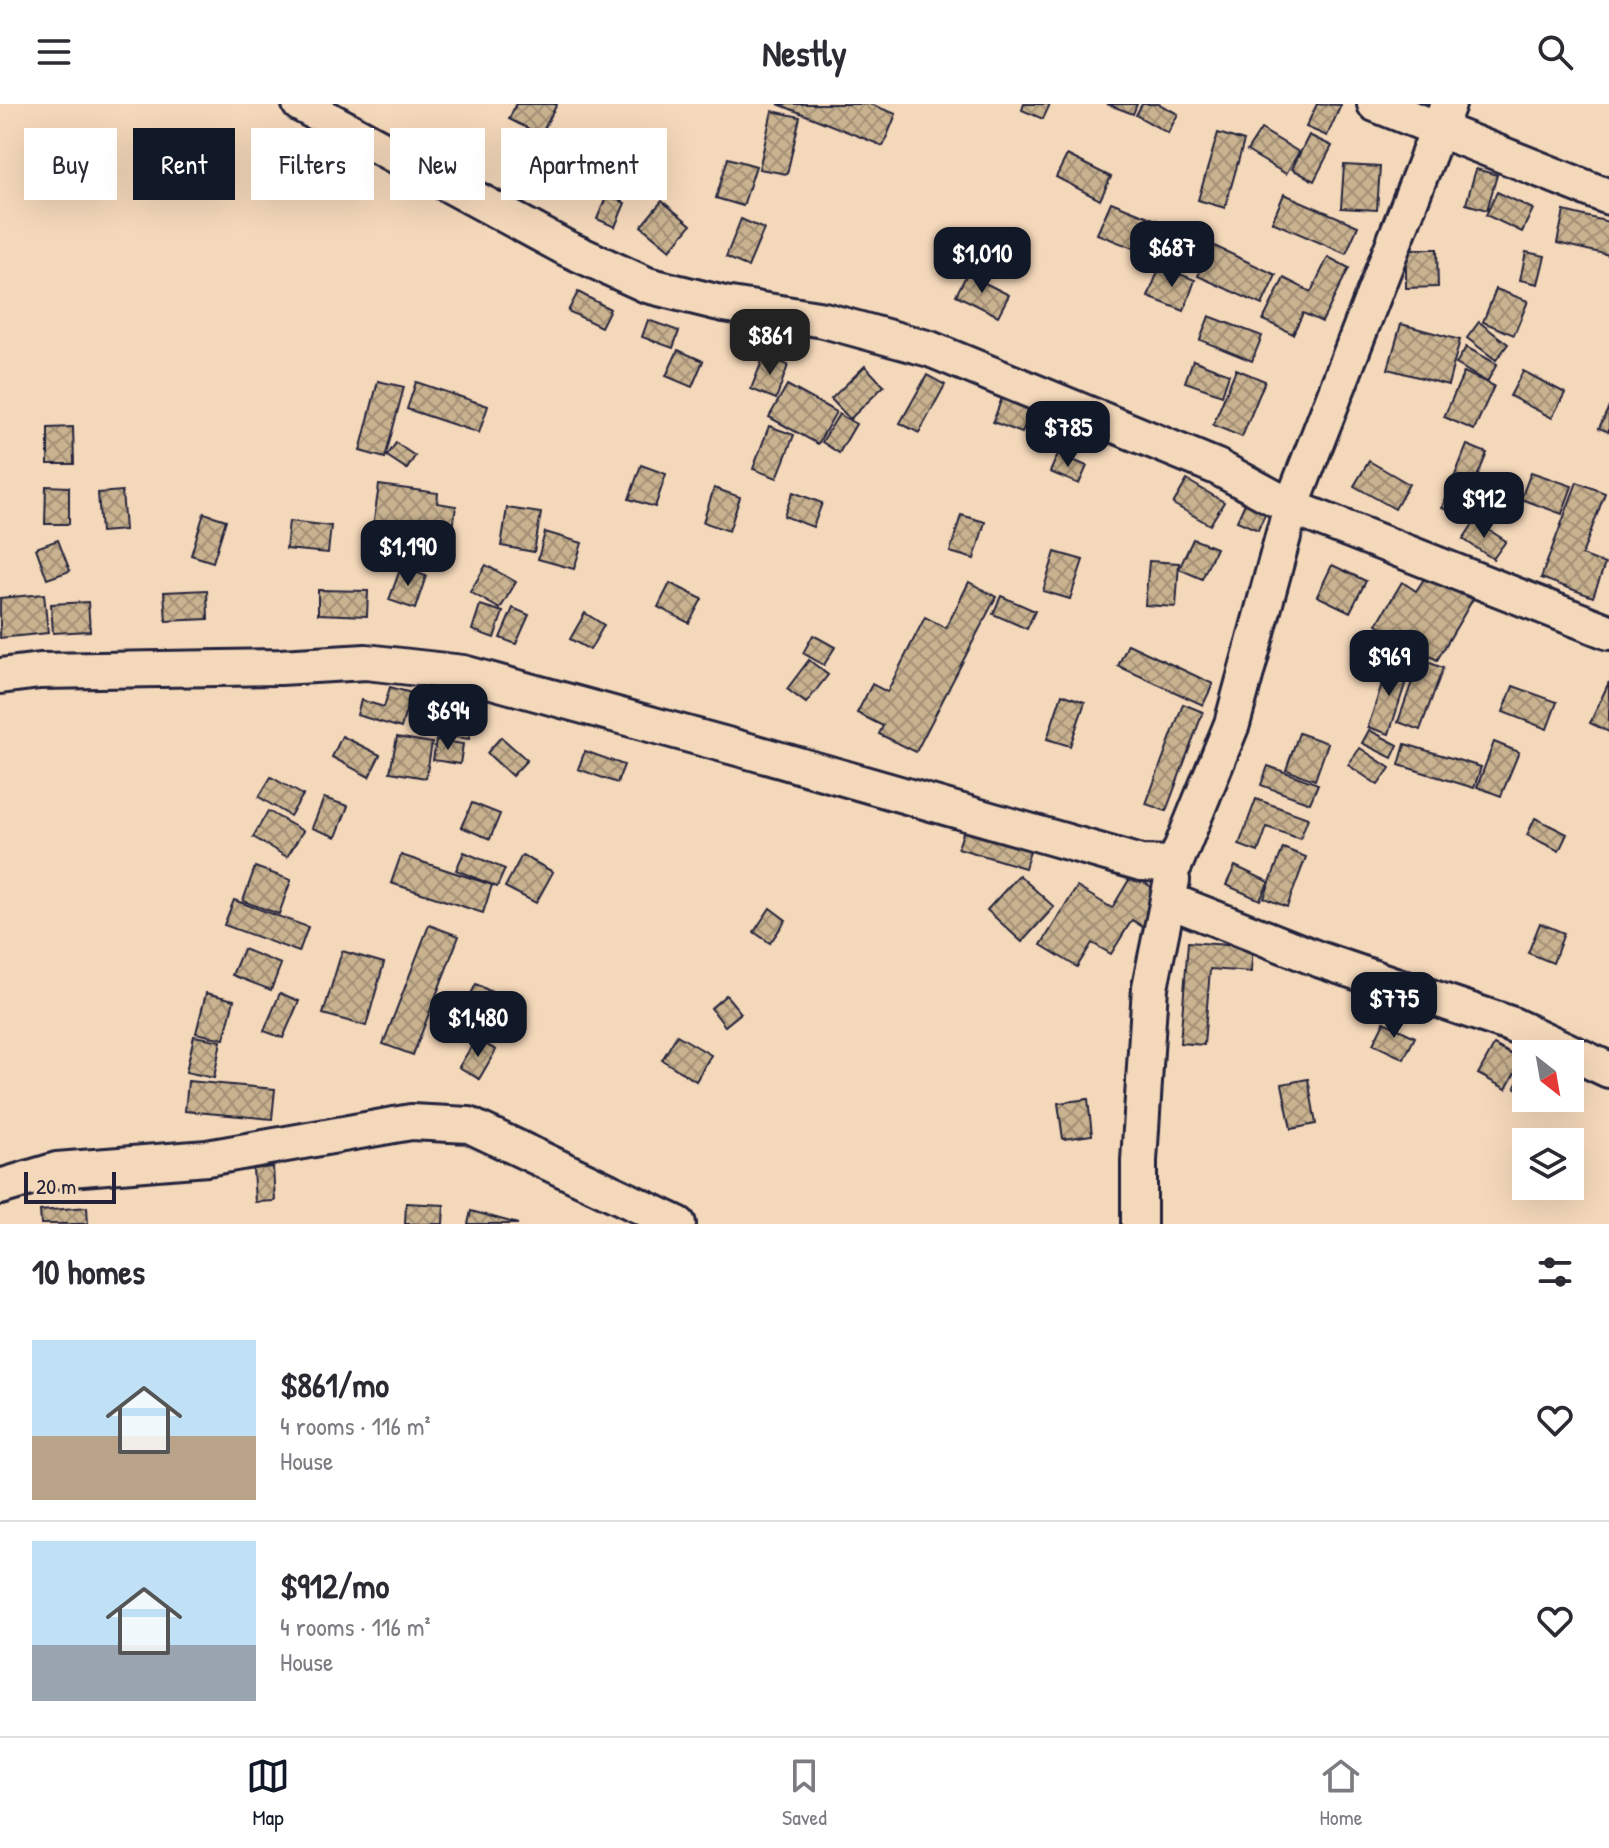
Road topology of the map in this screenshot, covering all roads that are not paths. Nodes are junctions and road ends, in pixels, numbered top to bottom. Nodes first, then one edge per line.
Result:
1 (300, 104) edge
2 (1375, 104) edge
3 (1443, 116) edge
4 (1609, 197) edge
5 (1291, 507) junction
6 (1609, 632) edge
7 (0, 676) edge
8 (1175, 864) junction
9 (1168, 900) junction
10 (1609, 1070) edge
11 (0, 1187) edge
12 (678, 1224) edge
13 (1139, 1224) edge

1 - 5 street
2 - 3 street
3 - 4 street
3 - 5 street
5 - 6 street
5 - 8 street
7 - 8 street
8 - 9 street
9 - 10 street
9 - 13 street
11 - 12 street

